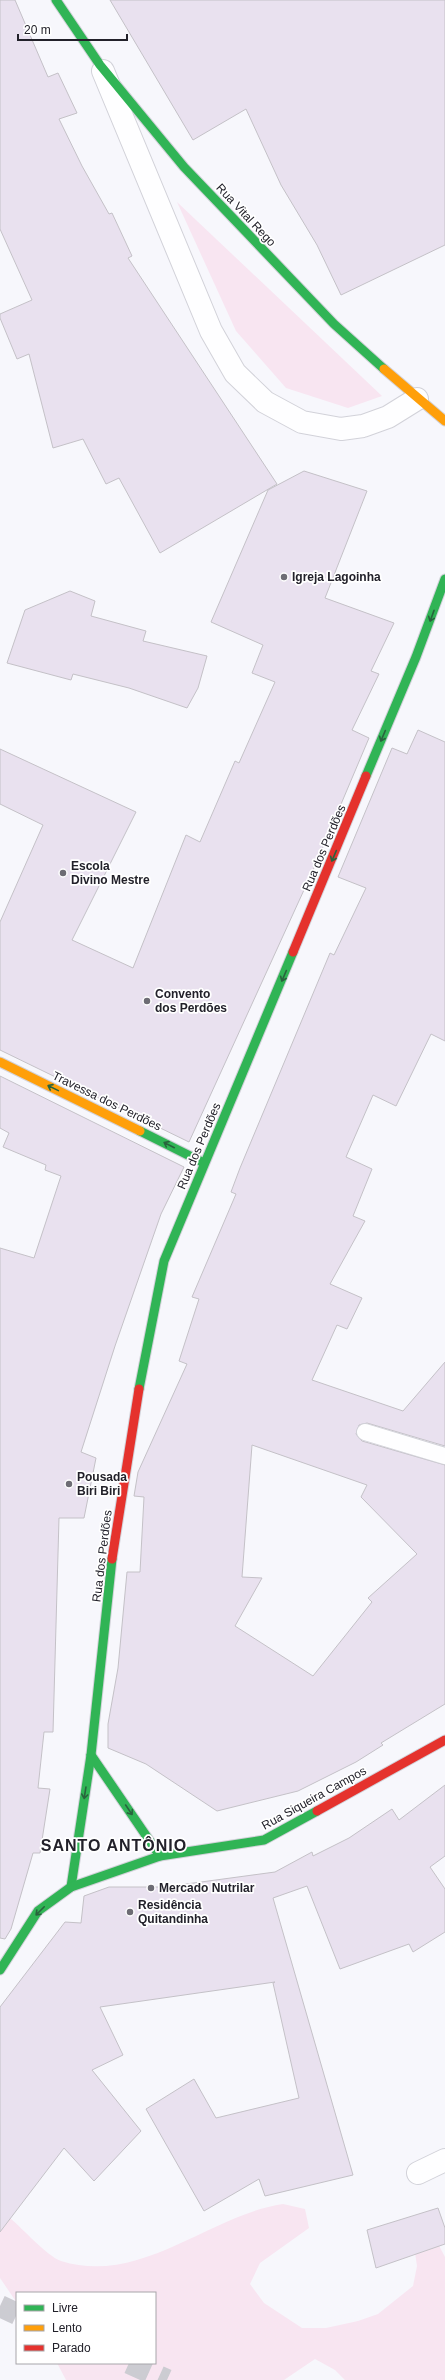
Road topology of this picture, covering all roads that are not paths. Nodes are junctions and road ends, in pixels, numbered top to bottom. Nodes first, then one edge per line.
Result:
1 (56, 0) edge
2 (100, 65) junction
3 (417, 399) junction
4 (445, 421) edge
5 (445, 579) edge
6 (0, 1062) edge
7 (204, 1163) junction
8 (365, 1432) dead end
9 (445, 1456) edge
10 (445, 1740) edge
11 (91, 1755) junction
12 (160, 1856) junction
13 (71, 1887) junction
14 (0, 1970) edge
15 (445, 2160) edge
16 (418, 2173) dead end

1 - 2 main road, Rua Vital Rego
2 - 3 main road, Rua Vital Rego
2 - 3 street
3 - 4 main road, Rua Vital Rego
5 -> 7 main road, Rua dos Perdões
7 -> 6 main road, Travessa dos Perdões
7 - 11 main road, Rua dos Perdões
8 - 9 lane
10 - 12 main road, Rua Siqueira Campos
11 -> 12 main road
11 -> 13 main road, Rua dos Perdões
12 - 13 main road, Rua Siqueira Campos
13 -> 14 main road, Rua Siqueira Campos
15 - 16 street

